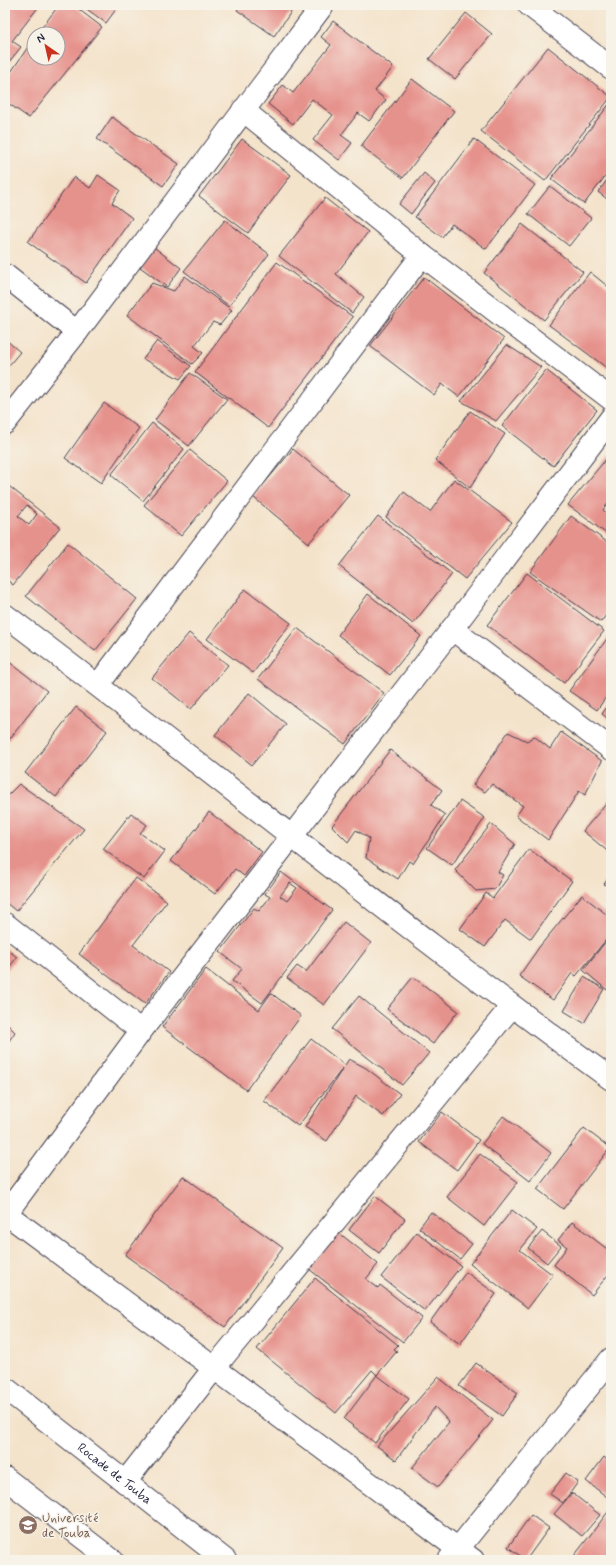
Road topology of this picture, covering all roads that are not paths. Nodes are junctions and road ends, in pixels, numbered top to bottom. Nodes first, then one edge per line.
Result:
1 (323, 5) edge
2 (529, 5) edge
3 (611, 68) edge
4 (243, 110) junction
5 (422, 255) junction
6 (5, 275) edge
7 (77, 332) junction
8 (611, 399) edge
9 (611, 418) edge
10 (5, 423) edge
11 (5, 615) edge
12 (452, 629) junction
13 (98, 685) junction
14 (611, 748) edge
15 (291, 837) junction
16 (5, 924) edge
17 (512, 1006) junction
18 (141, 1031) junction
19 (611, 1079) edge
20 (5, 1214) edge
21 (611, 1358) edge
22 (215, 1367) junction
23 (5, 1388) edge
24 (5, 1478) edge
25 (125, 1482) junction
26 (460, 1556) edge
27 (112, 1560) edge
28 (225, 1560) edge

1 - 4 street
2 - 3 street
4 - 5 street
4 - 7 street
5 - 8 street
5 - 13 street
6 - 7 street
7 - 10 street
9 - 12 street
11 - 13 street
12 - 14 street
12 - 15 street
13 - 15 street
15 - 17 street
15 - 18 street
16 - 18 street
17 - 19 street
17 - 22 street
18 - 20 street
20 - 22 street
21 - 26 street
22 - 25 street
22 - 26 street
23 - 25 street, Rocade de Touba
24 - 27 street
25 - 28 street, Rocade de Touba

